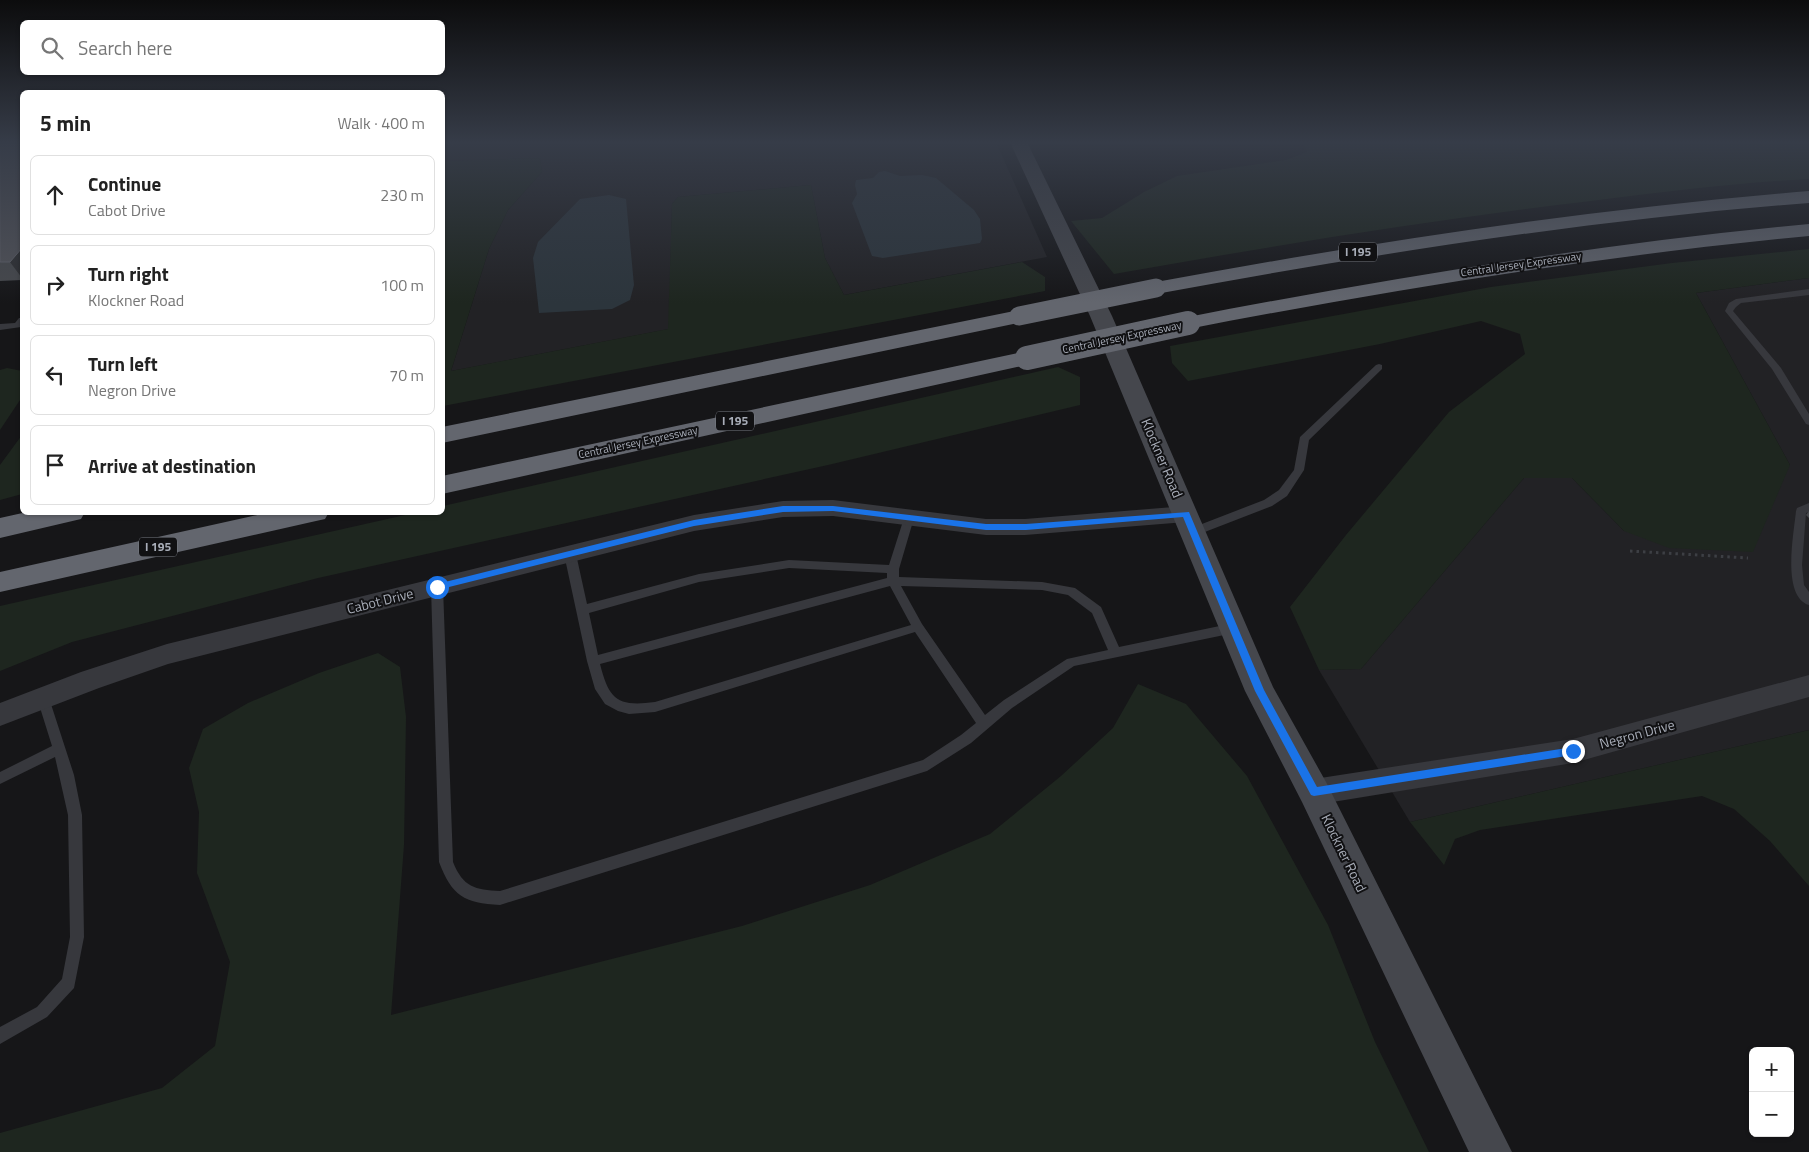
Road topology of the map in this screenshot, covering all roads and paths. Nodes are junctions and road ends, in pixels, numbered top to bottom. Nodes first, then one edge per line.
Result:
1 (1044, 196) edge
2 (1802, 197) edge
3 (1809, 230) edge
4 (1809, 292) edge
5 (20, 323) edge
6 (0, 326) edge
7 (1380, 367) dead end
8 (1809, 422) edge
9 (445, 434) edge
10 (445, 484) edge
11 (1809, 507) edge
12 (58, 515) edge
13 (302, 515) edge
14 (909, 518) junction
15 (1190, 523) junction
16 (0, 528) edge
17 (1804, 549) edge
18 (1630, 551) dead end
19 (570, 554) junction
20 (1748, 558) dead end
21 (893, 575) junction
22 (0, 582) edge
23 (437, 587) junction
24 (1809, 600) edge
25 (583, 610) junction
26 (918, 627) junction
27 (1234, 628) junction
28 (1115, 653) junction
29 (594, 661) junction
30 (1809, 686) edge
31 (43, 698) junction
32 (0, 715) edge
33 (984, 724) junction
34 (59, 749) junction
35 (0, 778) edge
36 (1314, 792) junction
37 (0, 1036) edge
38 (1491, 1152) edge

1 - 15 main road, Klockner Road
2 - 9 highway, I 195, bridge
3 - 10 highway, Central Jersey Expressway / I 195, bridge
4 - 8 lane
5 - 6 lane
7 - 15 lane
11 - 17 lane
12 - 16 highway
13 - 22 highway, I 195
14 - 15 street, Cabot Drive
14 - 19 street, Cabot Drive
14 - 21 lane
15 - 27 main road, Klockner Road
17 - 24 lane
18 - 20 path
19 - 23 street, Cabot Drive
19 - 25 lane
21 - 25 lane
21 - 26 lane
21 - 28 lane
21 - 29 lane
23 - 31 street, Cabot Drive
23 - 33 lane
25 - 29 lane
26 - 29 lane
26 - 33 lane
27 - 28 lane
27 - 36 main road, Klockner Road
28 - 33 lane
30 - 36 street, Negron Drive
31 - 32 street, Cabot Drive
31 - 34 lane
34 - 35 lane
34 - 37 lane
36 - 38 main road, Klockner Road

